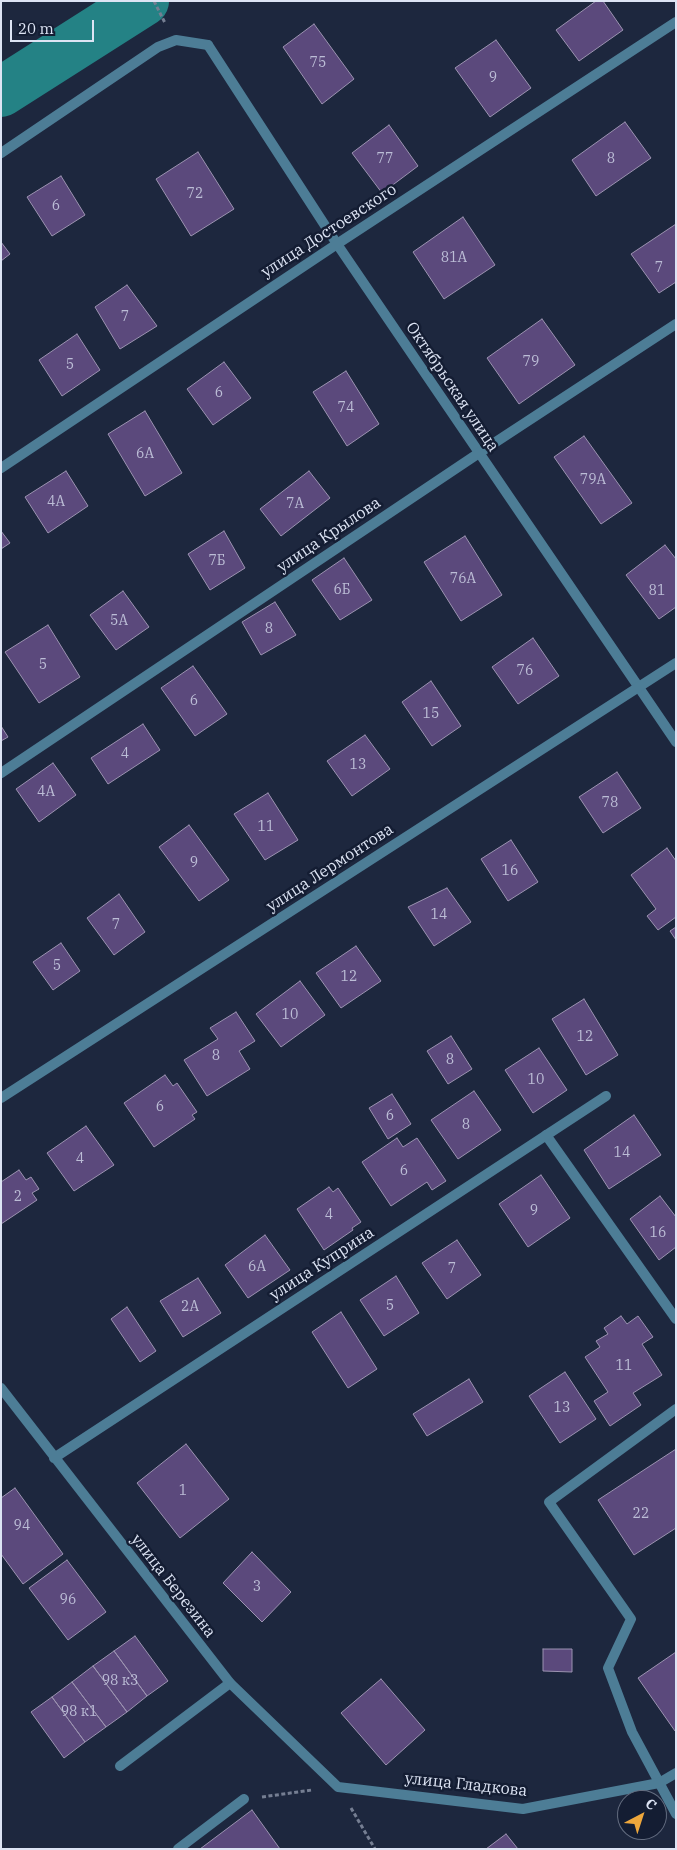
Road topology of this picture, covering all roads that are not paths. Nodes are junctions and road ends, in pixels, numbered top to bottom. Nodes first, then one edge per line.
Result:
1 (676, 22) edge
2 (168, 31) road end
3 (176, 40) junction
4 (1, 153) edge
5 (337, 244) junction
6 (676, 324) edge
7 (479, 452) junction
8 (1, 468) edge
9 (676, 663) edge
10 (639, 687) junction
11 (676, 742) edge
12 (1, 773) edge
13 (606, 1096) dead end
14 (1, 1098) edge
15 (546, 1135) junction
16 (676, 1319) edge
17 (1, 1388) edge
18 (676, 1409) edge
19 (54, 1458) junction
20 (230, 1683) junction
21 (120, 1766) dead end
22 (676, 1773) edge
23 (659, 1783) junction
24 (338, 1786) joint
25 (244, 1799) road end
26 (676, 1814) edge
27 (178, 1849) edge

1 - 5 street, улица Достоевского
2 - 3 street
3 - 4 street
3 - 5 street, Октябрьская улица
5 - 7 street, Октябрьская улица
5 - 8 street, улица Достоевского
6 - 7 street, улица Крылова
7 - 10 street, Октябрьская улица
7 - 12 street, улица Крылова
9 - 10 street, улица Лермонтова
10 - 11 street, Октябрьская улица
10 - 14 street, улица Лермонтова
13 - 15 street, улица Куприна
15 - 16 street
15 - 19 street, улица Куприна
17 - 19 street, улица Березина
18 - 23 street
19 - 20 street, улица Березина
20 - 21 street
20 - 24 street, улица Березина
22 - 23 street, улица Гладкова
23 - 24 street, улица Гладкова
23 - 26 street
25 - 27 street

